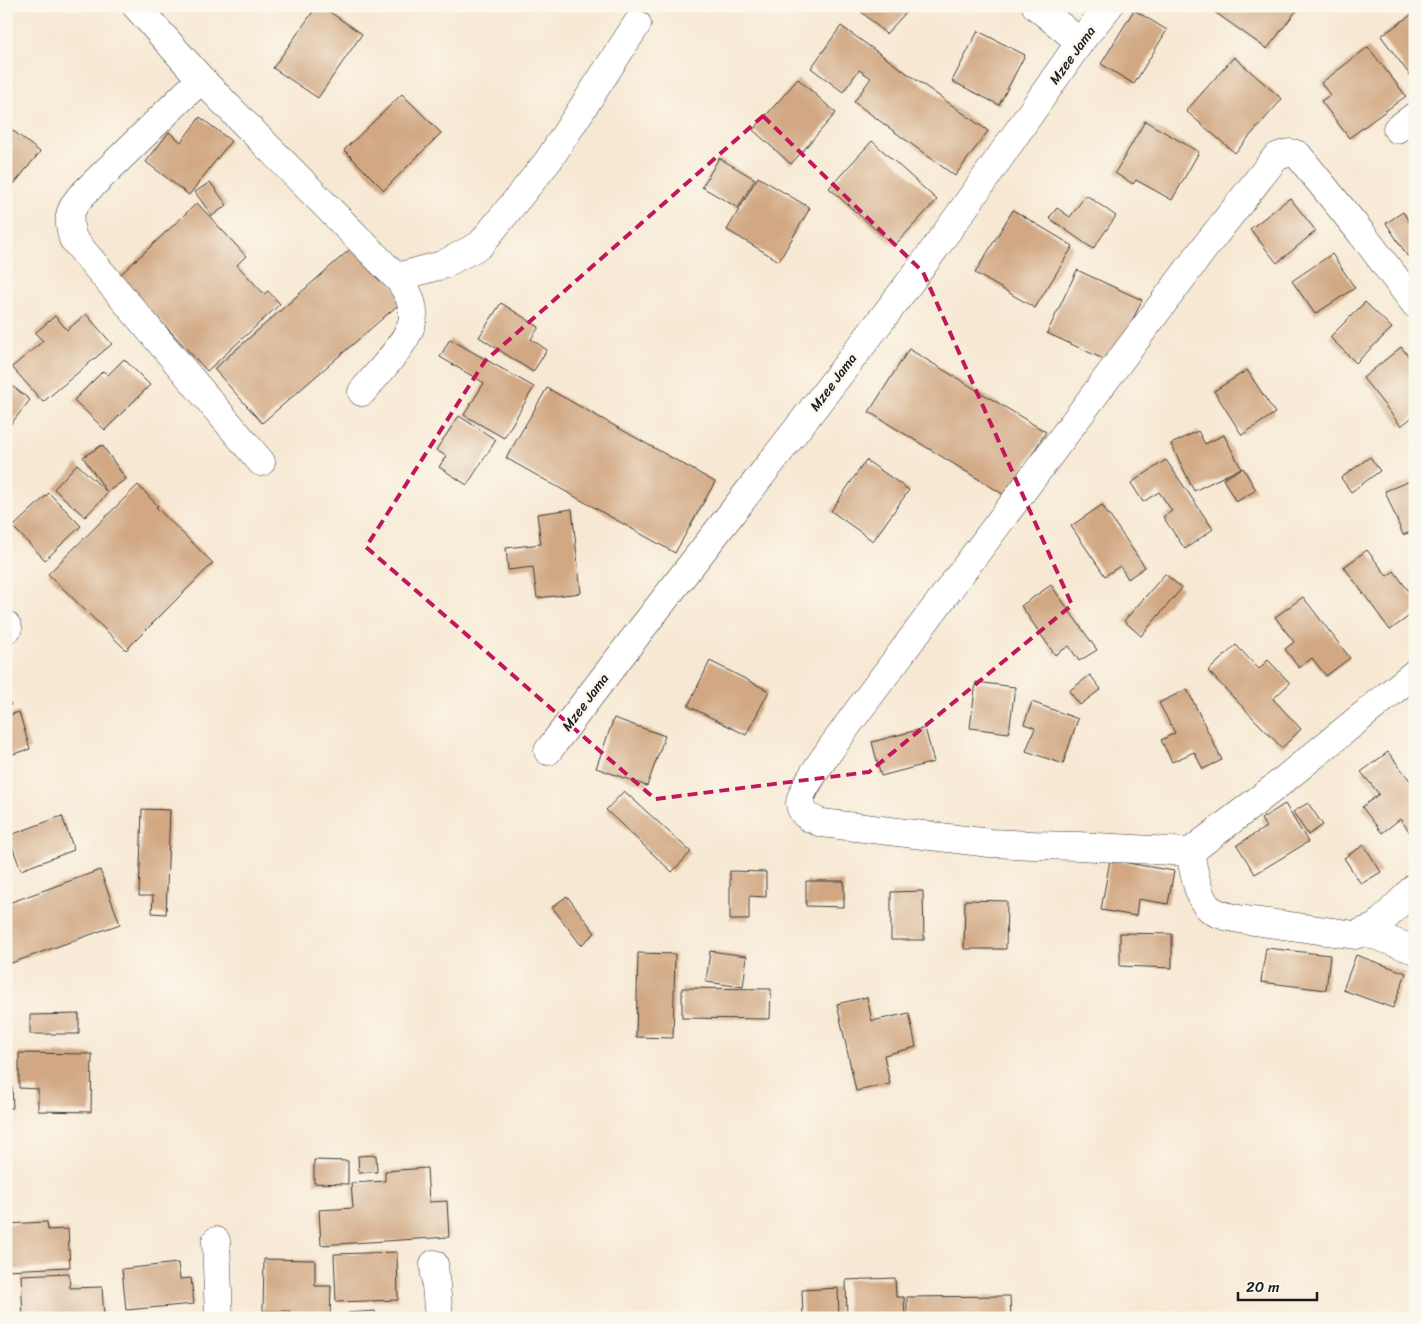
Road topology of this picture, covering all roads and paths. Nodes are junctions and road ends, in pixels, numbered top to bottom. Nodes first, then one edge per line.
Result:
1 (136, 6) edge
2 (1036, 6) edge
3 (1108, 6) edge
4 (637, 24) dead end
5 (1080, 42) junction
6 (201, 79) junction
7 (397, 278) junction
8 (1415, 304) edge
9 (362, 392) dead end
10 (261, 462) dead end
11 (1415, 673) edge
12 (548, 751) dead end
13 (1190, 852) junction
14 (1415, 887) edge
15 (1366, 932) junction
16 (1415, 950) edge
17 (216, 1241) dead end
18 (434, 1264) dead end
19 (219, 1318) edge
20 (439, 1318) edge

1 - 6 street
2 - 5 street
3 - 5 street, Mzee Jama
4 - 7 street
5 - 12 street, Mzee Jama
6 - 7 street
6 - 10 street
7 - 9 street
8 - 13 street
11 - 13 street
13 - 15 street
14 - 15 street
15 - 16 street
17 - 19 street
18 - 20 street

